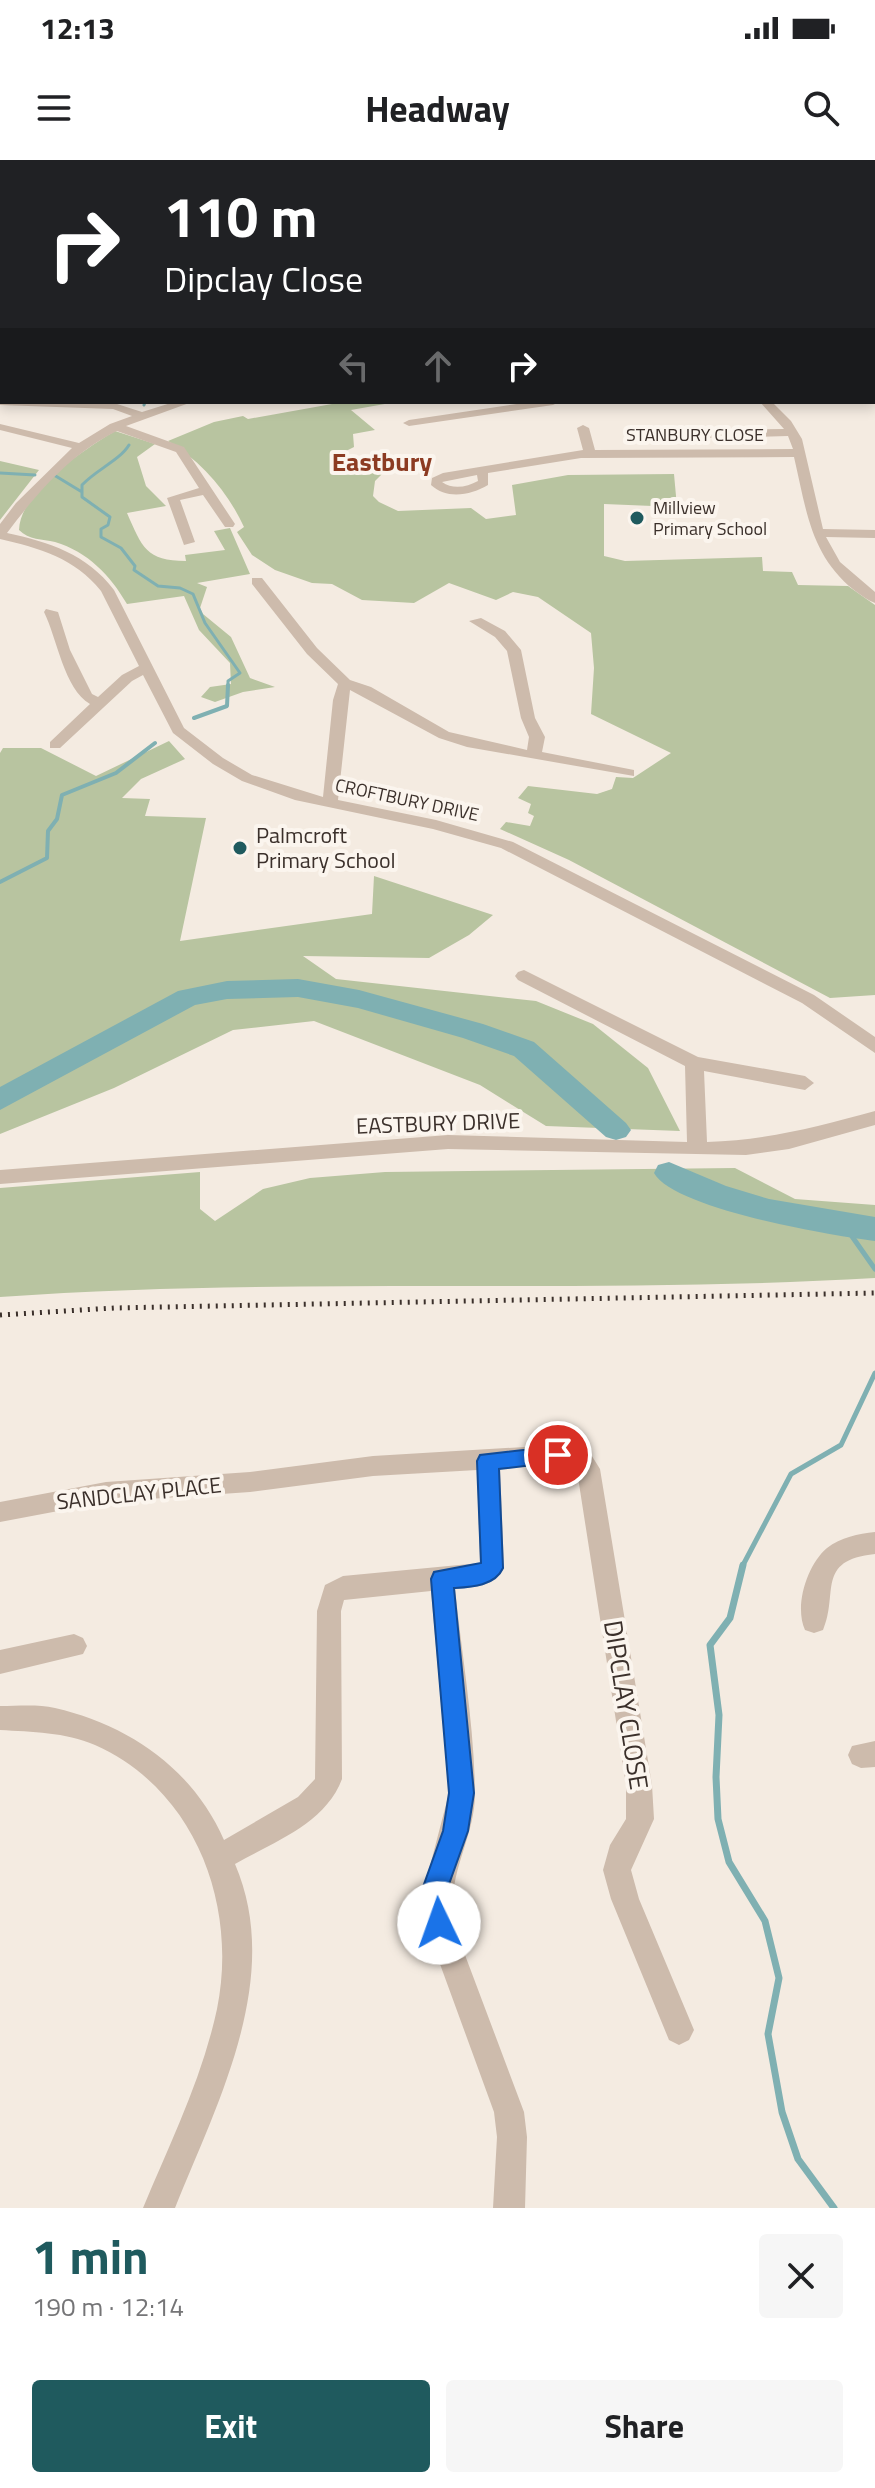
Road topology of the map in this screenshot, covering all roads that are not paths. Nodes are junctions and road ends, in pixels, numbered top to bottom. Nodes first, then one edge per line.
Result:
1 (57, 404) edge
2 (179, 404) edge
3 (528, 404) edge
4 (768, 404) edge
5 (140, 415) junction
6 (409, 423) dead end
7 (114, 426) junction
8 (0, 427) edge
9 (583, 428) dead end
10 (793, 432) junction
11 (706, 434) dead end
12 (78, 446) junction
13 (800, 453) junction
14 (590, 454) junction
15 (482, 471) dead end
16 (207, 490) junction
17 (229, 524) dead end
18 (817, 533) junction
19 (0, 534) edge
20 (875, 534) edge
21 (189, 542) dead end
22 (257, 581) dead end
23 (875, 599) edge
24 (51, 612) dead end
25 (476, 621) dead end
26 (146, 668) junction
27 (345, 683) junction
28 (100, 704) junction
29 (55, 745) dead end
30 (534, 756) junction
31 (629, 773) dead end
32 (330, 804) junction
33 (524, 976) dead end
34 (875, 1047) edge
35 (694, 1063) junction
36 (805, 1083) dead end
37 (875, 1118) edge
38 (697, 1149) junction
39 (0, 1177) edge
40 (488, 1461) junction
41 (279, 1480) joint
42 (0, 1512) edge
43 (875, 1543) edge
44 (442, 1579) junction
45 (814, 1622) dead end
46 (74, 1646) dead end
47 (0, 1662) edge
48 (3, 1722) edge
49 (220, 1857) junction
50 (679, 2030) dead end
51 (159, 2208) edge
52 (509, 2208) edge

1 - 5 street
2 - 5 street
3 - 6 street
4 - 10 street
5 - 7 street
7 - 12 street
7 - 16 street
8 - 12 street
9 - 14 street
10 - 11 street
10 - 13 street
12 - 19 street
13 - 14 street, STANBURY CLOSE
13 - 18 street
14 - 15 street, STANBURY CLOSE
16 - 17 street
16 - 21 street
18 - 20 street
18 - 23 street
19 - 26 street, CROFTBURY DRIVE
22 - 27 street
24 - 28 street
25 - 30 street
26 - 28 street
26 - 32 street, CROFTBURY DRIVE
27 - 30 street
27 - 32 street
28 - 29 street
30 - 31 street
32 - 34 street, CROFTBURY DRIVE
33 - 35 street
35 - 36 street
35 - 38 street
37 - 38 street, EASTBURY DRIVE
38 - 39 street, EASTBURY DRIVE
40 - 41 street, DIPCLAY CLOSE
40 - 44 street
40 - 50 street, DIPCLAY CLOSE
41 - 42 street, SANDCLAY PLACE
43 - 45 street
44 - 49 street
44 - 52 street
46 - 47 street
48 - 49 street
49 - 51 street

